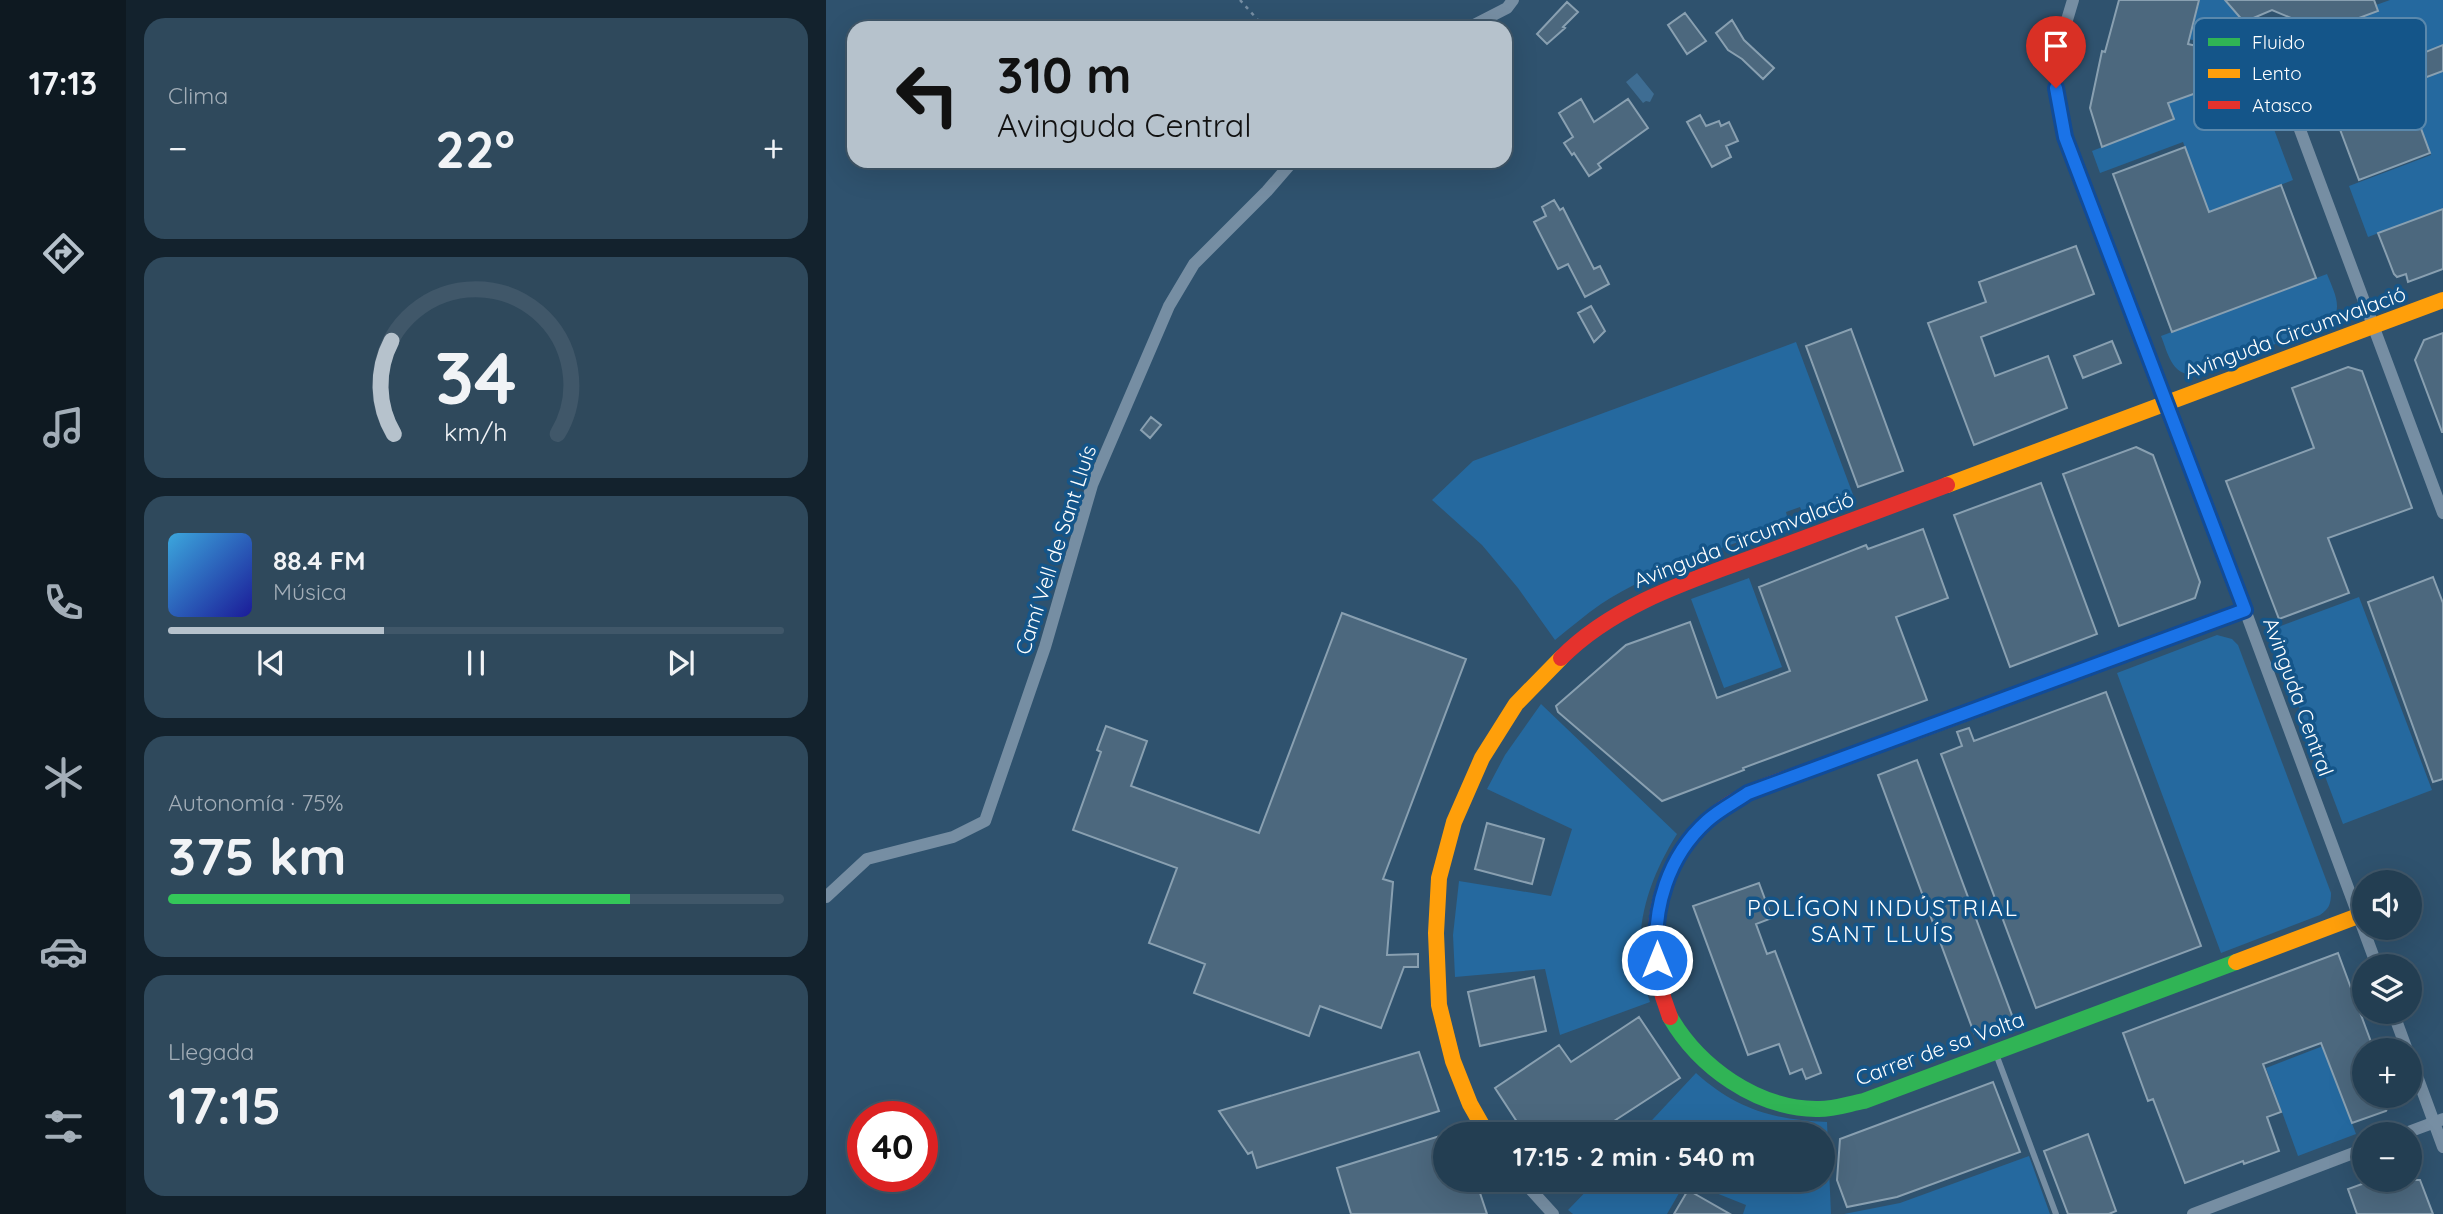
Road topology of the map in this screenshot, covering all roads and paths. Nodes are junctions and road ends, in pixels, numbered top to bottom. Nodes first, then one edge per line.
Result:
1 (1240, 0) edge
2 (1513, 0) edge
3 (2073, 0) edge
4 (1259, 21) edge
5 (1482, 21) edge
6 (2301, 130) edge
7 (1287, 168) edge
8 (2443, 300) edge
9 (2374, 326) junction
10 (2167, 403) junction
11 (2443, 513) edge
12 (2245, 610) junction
13 (826, 897) edge
14 (2352, 900) edge
15 (2352, 918) edge
16 (1995, 1052) junction
17 (2422, 1084) edge
18 (2438, 1121) edge
19 (1480, 1122) edge
20 (2443, 1147) edge
21 (2352, 1154) edge
22 (1533, 1192) edge
23 (1553, 1214) edge
24 (2056, 1214) edge
25 (2193, 1214) edge

1 - 4 path
2 - 5 street
3 - 10 street, Avinguda Central
6 - 9 street
7 - 13 street, Camí Vell de Sant Lluís
8 - 9 street, Avinguda Circumvalació
9 - 10 street, Avinguda Circumvalació
9 - 11 street
10 - 12 street, Avinguda Central
10 - 19 street, Avinguda Circumvalació
12 - 14 street, Avinguda Central
12 - 16 street, Carrer de sa Volta
15 - 16 street, Carrer de sa Volta
16 - 24 lane
17 - 18 street
18 - 20 street
21 - 25 street
22 - 23 street

